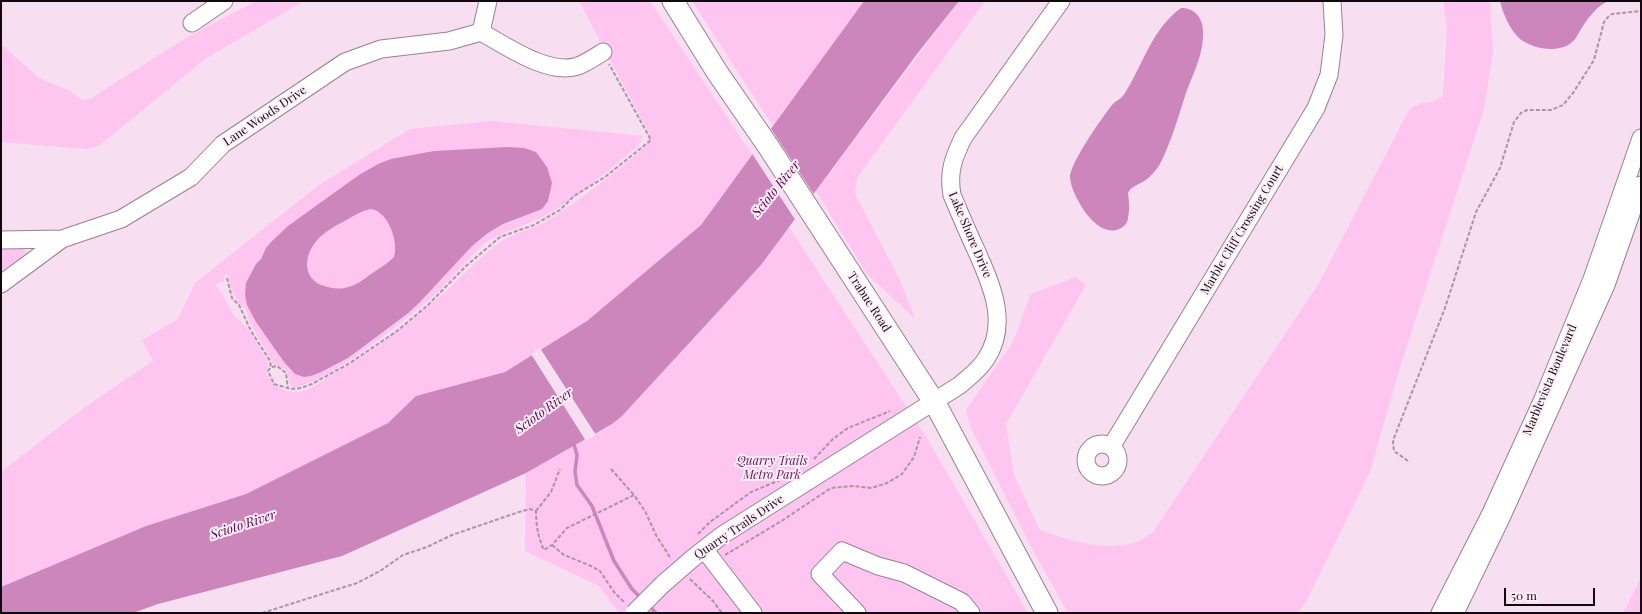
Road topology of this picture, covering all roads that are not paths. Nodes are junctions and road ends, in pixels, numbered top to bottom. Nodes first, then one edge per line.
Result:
1 (224, 1) edge
2 (488, 1) edge
3 (673, 1) edge
4 (1061, 1) edge
5 (1332, 1) edge
6 (192, 23) dead end
7 (481, 32) junction
8 (603, 52) road end
9 (1641, 138) edge
10 (1638, 158) edge
11 (1641, 185) edge
12 (62, 239) junction
13 (1, 240) edge
14 (1599, 282) junction
15 (1, 284) edge
16 (933, 401) junction
17 (1112, 447) dead end
18 (1496, 516) junction
19 (704, 550) junction
20 (631, 609) edge
21 (754, 613) edge
22 (857, 613) edge
23 (971, 613) edge
24 (1047, 613) edge
25 (1440, 613) edge
26 (1455, 613) edge

1 - 6 street
2 - 7 street
3 - 16 main road, Trabue Road
4 - 16 street, Lake Shore Drive
5 - 17 street, Marble Cliff Crossing Court
7 - 8 street
7 - 12 street, Lane Woods Drive
9 - 10 street, Marblevista Boulevard
10 - 14 street, Marblevista Boulevard
11 - 14 street, Marblevista Boulevard
12 - 13 street
12 - 15 street, Lane Woods Drive
14 - 18 street, Marblevista Boulevard
16 - 19 street, Quarry Trails Drive
16 - 24 main road, Trabue Road
18 - 25 street, Marblevista Boulevard
18 - 26 street, Marblevista Boulevard
19 - 20 street, Quarry Trails Drive, bridge
19 - 21 street
22 - 23 street

